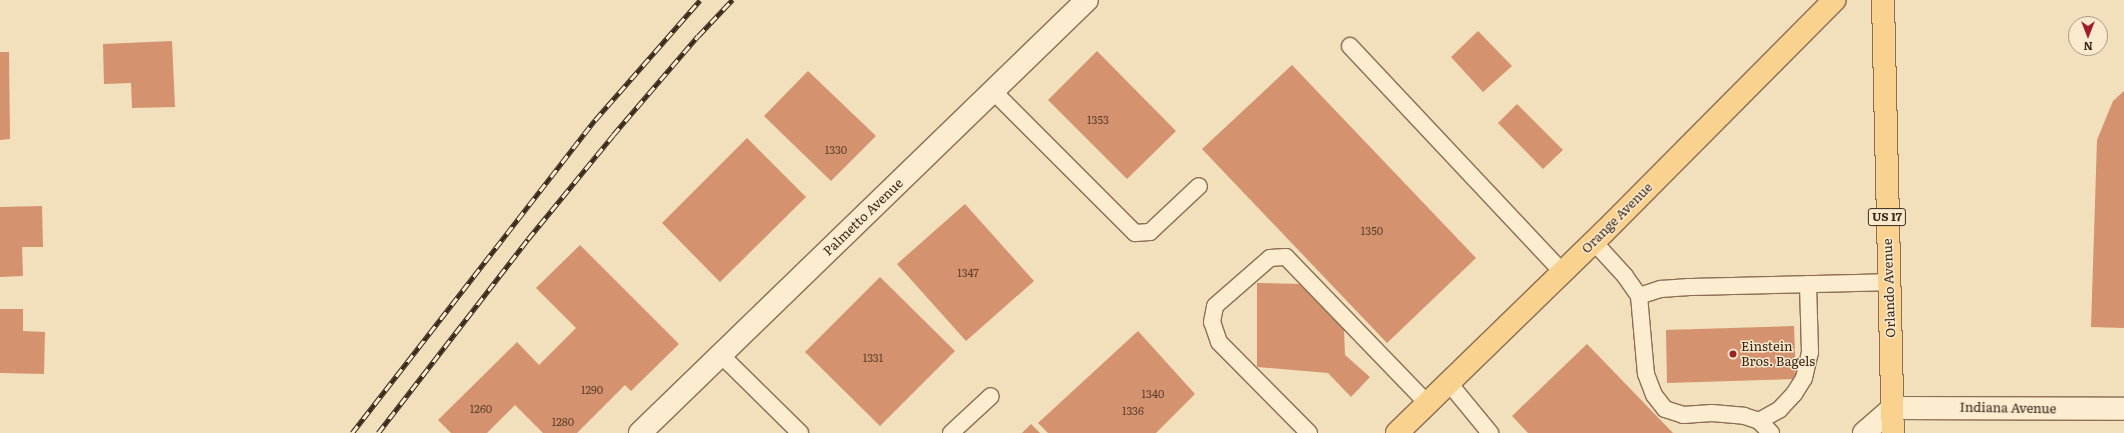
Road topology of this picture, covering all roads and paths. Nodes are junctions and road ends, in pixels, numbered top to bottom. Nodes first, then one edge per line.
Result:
1 (1087, 0) edge
2 (1834, 0) edge
3 (1883, 0) edge
4 (1350, 46) dead end
5 (993, 91) junction
6 (1199, 186) dead end
7 (1594, 242) junction
8 (1562, 272) junction
9 (1889, 282) junction
10 (1808, 284) junction
11 (1639, 296) junction
12 (721, 355) junction
13 (1449, 383) junction
14 (991, 396) dead end
15 (1427, 403) junction
16 (1893, 408) junction
17 (2124, 409) edge
18 (1759, 421) junction
19 (640, 433) edge
20 (800, 433) edge
21 (951, 433) edge
22 (1309, 433) edge
23 (1397, 433) edge
24 (1490, 433) edge
25 (1771, 433) edge
26 (1864, 433) edge
27 (1893, 433) edge

1 - 5 street, Palmetto Avenue
2 - 7 main road, Orange Avenue
3 - 9 main road, Orlando Avenue / US 17
4 - 8 lane
5 - 6 lane
5 - 12 street, Palmetto Avenue
7 - 8 main road, Orange Avenue
7 - 11 lane
8 - 13 main road, Orange Avenue
9 - 10 lane
9 - 16 main road, Orlando Avenue / US 17
10 - 11 lane
10 - 18 lane
11 - 18 lane
12 - 19 street, Palmetto Avenue
12 - 20 lane
13 - 15 main road, Orange Avenue
13 - 24 lane
14 - 21 lane
15 - 22 lane
15 - 23 main road, Orange Avenue
16 - 17 street, Indiana Avenue
16 - 26 street
16 - 27 main road, Orlando Avenue / US 17
18 - 25 lane

